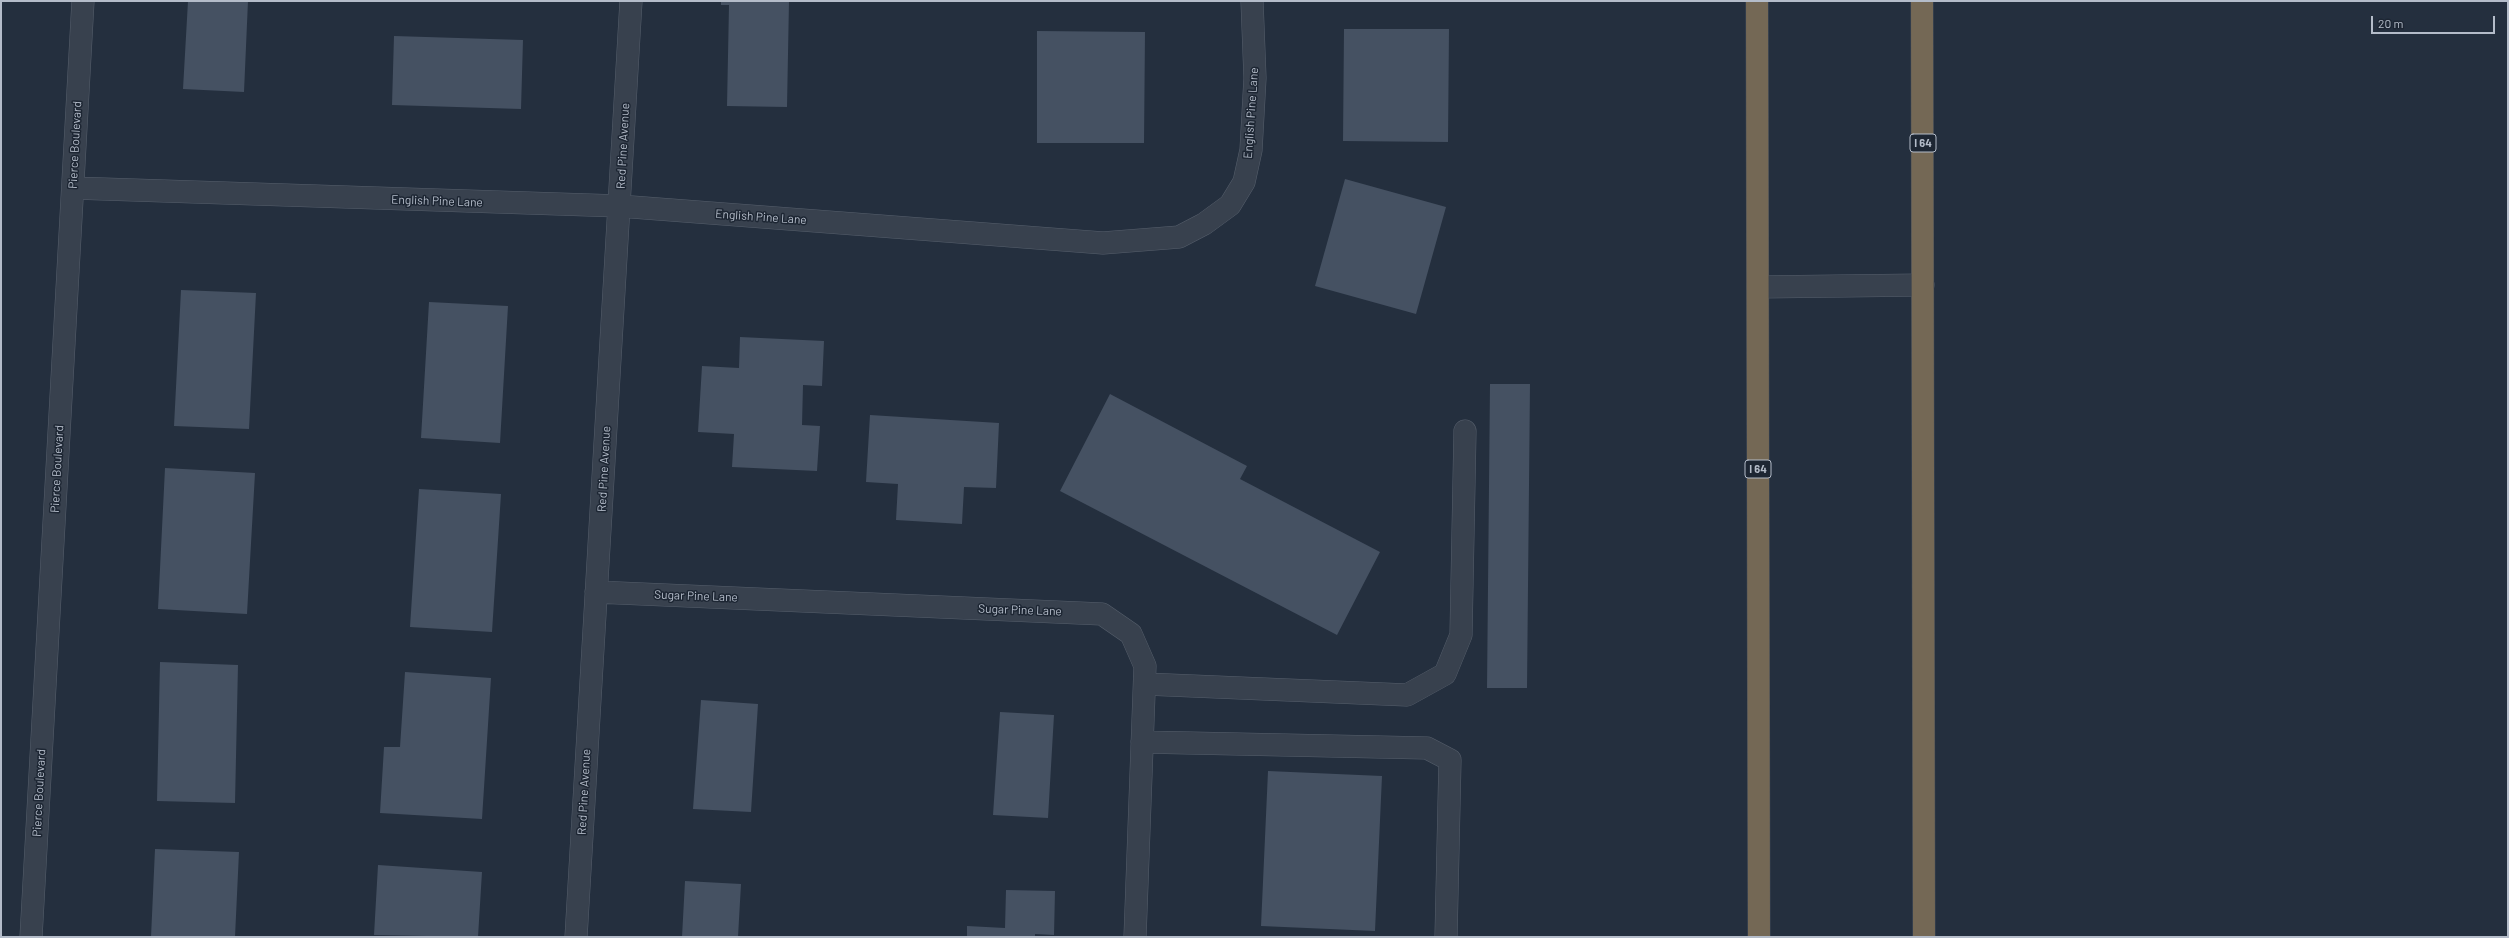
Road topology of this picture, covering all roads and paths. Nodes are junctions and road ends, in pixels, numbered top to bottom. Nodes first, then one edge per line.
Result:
1 (83, 1) edge
2 (632, 1) edge
3 (1252, 1) edge
4 (1757, 1) edge
5 (1922, 1) edge
6 (73, 188) junction
7 (619, 206) junction
8 (1923, 285) junction
9 (1758, 287) junction
10 (1465, 431) dead end
11 (596, 592) junction
12 (1145, 684) junction
13 (1142, 742) junction
14 (31, 937) edge
15 (576, 937) edge
16 (1135, 937) edge
17 (1446, 937) edge
18 (1759, 937) edge
19 (1924, 937) edge

1 - 6 street, Pierce Boulevard
2 - 7 street, Red Pine Avenue
3 - 7 street, English Pine Lane
4 - 9 highway, I 64
5 - 8 highway, I 64
6 - 7 street, English Pine Lane
6 - 14 street, Pierce Boulevard
7 - 11 street, Red Pine Avenue
8 - 9 street
8 - 19 highway, I 64
9 - 18 highway, I 64
10 - 12 street
11 - 12 street, Sugar Pine Lane
11 - 15 street, Red Pine Avenue
12 - 13 street, Sugar Pine Lane
13 - 16 street, Sugar Pine Lane
13 - 17 street

